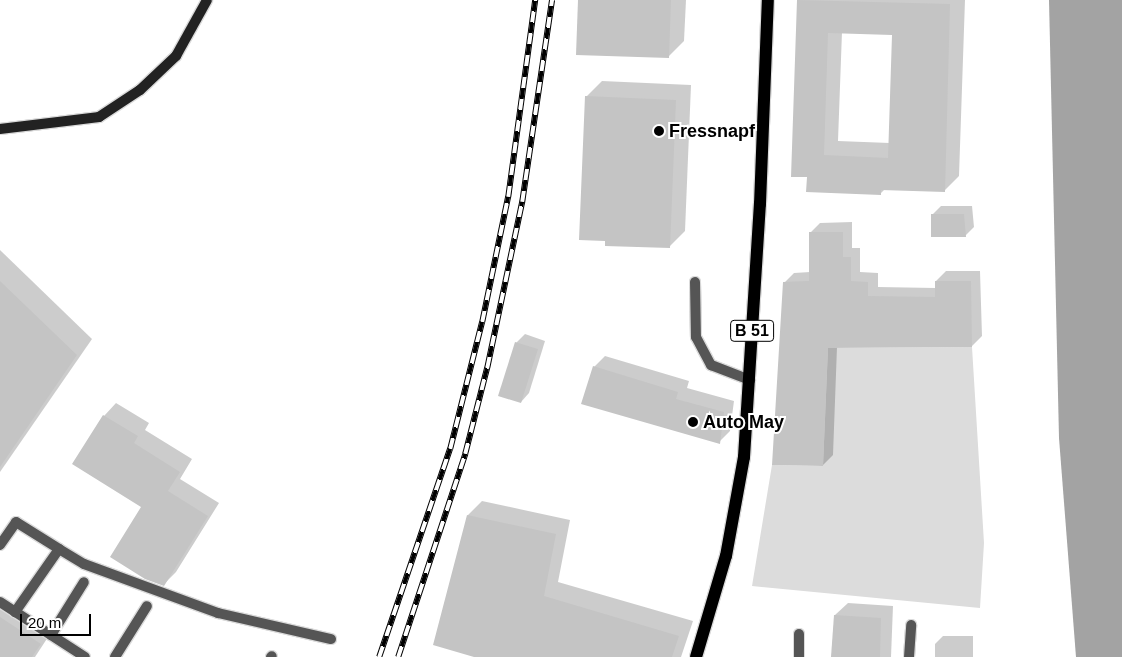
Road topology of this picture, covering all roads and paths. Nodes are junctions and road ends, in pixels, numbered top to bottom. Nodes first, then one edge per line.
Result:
1 (207, 0) edge
2 (768, 0) edge
3 (0, 129) edge
4 (695, 282) dead end
5 (750, 380) junction
6 (0, 545) edge
7 (58, 549) junction
8 (84, 582) dead end
9 (0, 602) edge
10 (147, 606) dead end
11 (15, 612) junction
12 (911, 626) dead end
13 (799, 634) dead end
14 (51, 635) junction
15 (331, 638) dead end
16 (699, 656) edge
17 (84, 657) edge
18 (115, 657) edge
19 (799, 657) edge
20 (909, 657) edge

1 - 3 street
2 - 5 main road, B 51
4 - 5 street
5 - 16 main road, B 51
6 - 7 street
7 - 11 street
7 - 15 street
8 - 14 street
9 - 11 street
10 - 18 street
11 - 14 street
12 - 20 street
13 - 19 street
14 - 17 street

